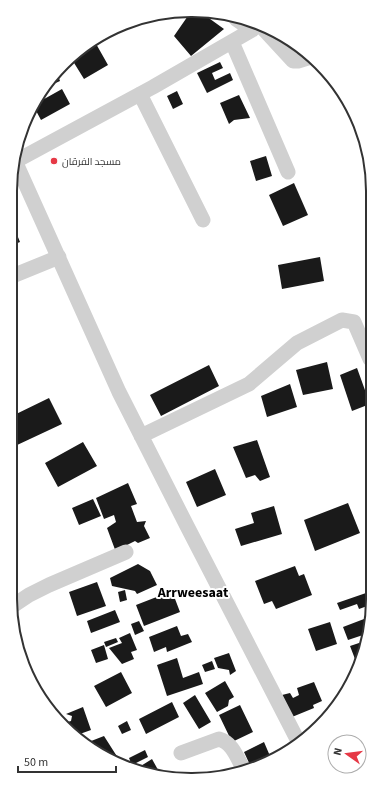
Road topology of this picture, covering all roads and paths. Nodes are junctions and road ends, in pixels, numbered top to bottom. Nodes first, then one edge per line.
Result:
1 (253, 28) edge
2 (263, 32) edge
3 (232, 42) junction
4 (305, 59) edge
5 (140, 94) junction
6 (19, 160) edge
7 (18, 167) edge
8 (288, 172) dead end
9 (203, 220) dead end
10 (59, 257) junction
11 (17, 274) edge
12 (366, 350) edge
13 (141, 436) junction
14 (126, 552) dead end
15 (17, 603) edge
16 (296, 738) edge
17 (181, 753) dead end
18 (242, 766) edge

1 - 3 street
2 - 4 street
3 - 5 street
3 - 8 street
5 - 6 street
5 - 9 street
7 - 10 street
10 - 11 street
10 - 13 street
12 - 13 street
13 - 16 street
14 - 15 street
17 - 18 street

